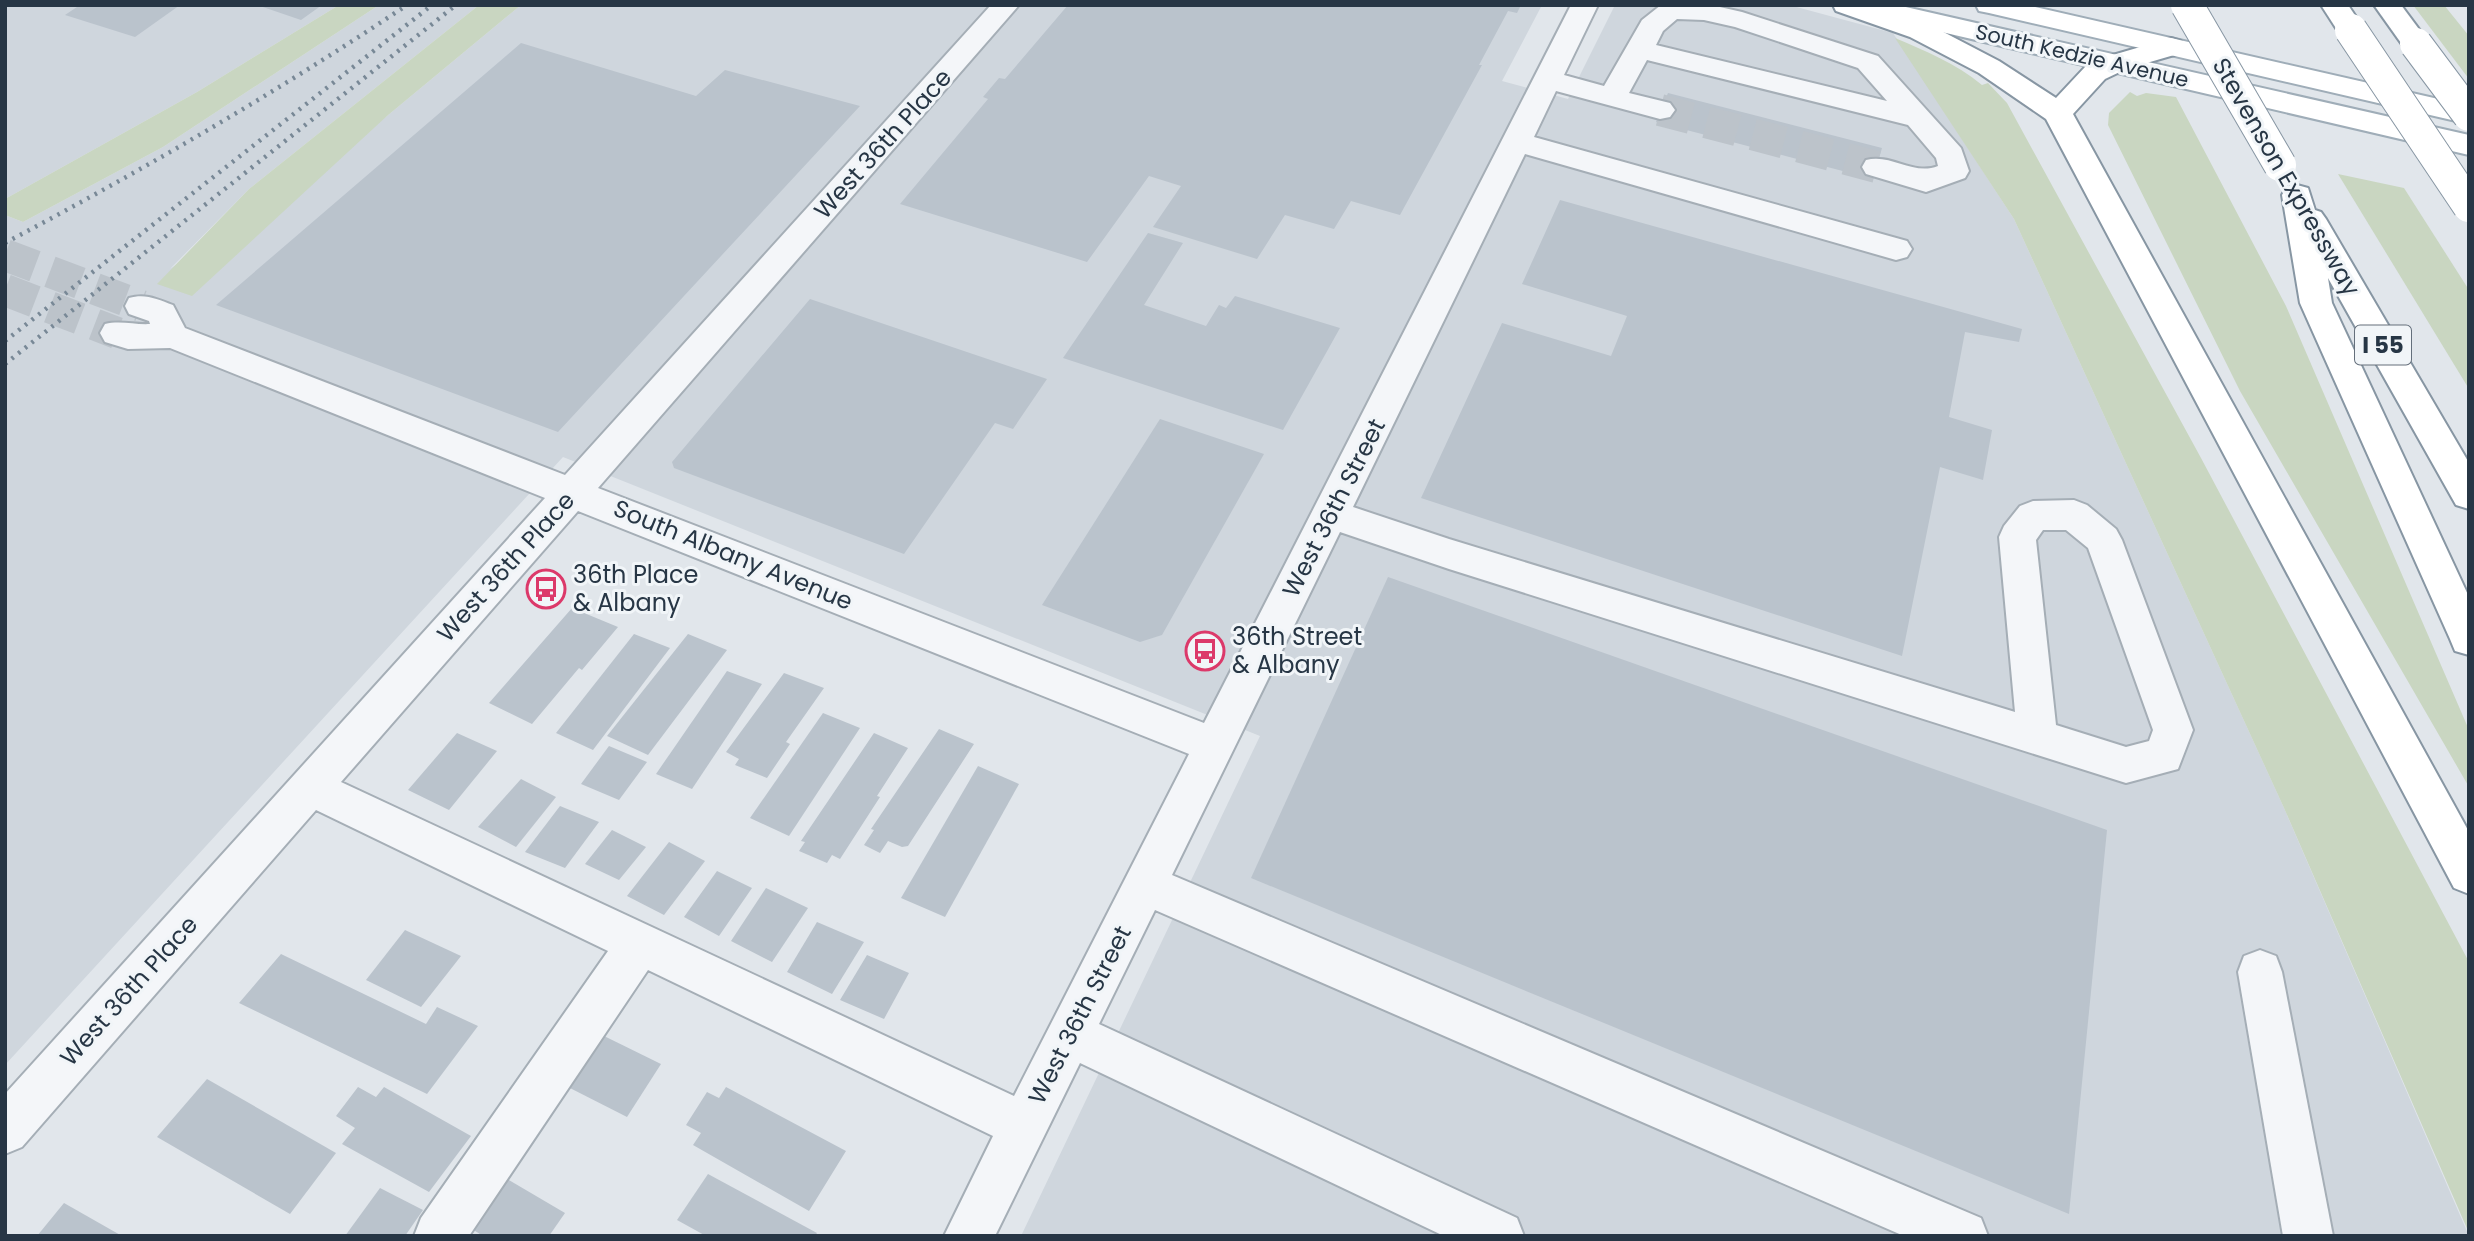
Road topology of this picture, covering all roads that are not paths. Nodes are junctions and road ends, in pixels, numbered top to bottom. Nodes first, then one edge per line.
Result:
1 (1006, 5) edge
2 (1585, 5) edge
3 (1846, 5) edge
4 (1860, 5) edge
5 (1989, 5) edge
6 (2187, 5) edge
7 (2334, 5) edge
8 (2387, 5) edge
9 (2026, 10) edge
10 (1745, 13) edge
11 (2171, 47) junction
12 (1639, 50) junction
13 (2116, 63) junction
14 (1549, 80) junction
15 (1612, 98) junction
16 (1660, 110) tunnel mouth
17 (2058, 113) junction
18 (2469, 115) edge
19 (1916, 118) junction
20 (1517, 142) junction
21 (2469, 145) edge
22 (1877, 167) tunnel mouth
23 (2297, 195) junction
24 (2469, 206) edge
25 (1896, 249) dead end
26 (141, 306) tunnel mouth
27 (117, 333) tunnel mouth
28 (173, 336) junction
29 (573, 491) junction
30 (2469, 495) edge
31 (1331, 514) junction
32 (2469, 639) edge
33 (2037, 736) junction
34 (1215, 746) junction
35 (310, 787) junction
36 (2469, 874) edge
37 (1146, 885) junction
38 (639, 944) junction
39 (2260, 972) dead end
40 (1070, 1034) junction
41 (1024, 1126) junction
42 (5, 1130) edge
43 (439, 1236) edge
44 (969, 1236) edge
45 (1499, 1236) edge
46 (1963, 1236) edge
47 (2308, 1236) edge

1 - 29 street, West 36th Place
2 - 14 street, West 36th Street
3 - 17 main road
4 - 13 main road, South Kedzie Avenue
5 - 9 main road, South Kedzie Avenue
6 - 23 main road, Stevenson Expressway / I 55, bridge
7 - 24 main road, bridge
8 - 18 main road, bridge
9 - 11 main road, South Kedzie Avenue
10 - 12 street
10 - 19 street
11 - 13 main road
11 - 18 main road, South Kedzie Avenue
12 - 15 street
12 - 19 street
13 - 17 main road
13 - 21 main road, South Kedzie Avenue
14 - 15 street
14 - 20 street, West 36th Street
15 - 16 street
17 - 36 main road
19 - 22 street
20 - 25 street
20 - 31 street, West 36th Street
23 - 30 main road, Stevenson Expressway / I 55
23 - 32 main road
26 - 28 street, South Albany Avenue
27 - 28 street, South Albany Avenue
28 - 29 street, South Albany Avenue
29 - 34 street, South Albany Avenue
29 - 35 street, West 36th Place
31 - 33 street
31 - 34 street, West 36th Street
33 - 33 street
34 - 37 street, West 36th Street
35 - 38 street
35 - 42 street, West 36th Place
37 - 40 street, West 36th Street
37 - 46 street
38 - 41 street
38 - 43 street
39 - 47 street
40 - 41 street, West 36th Street
40 - 45 street
41 - 44 street, West 36th Street

